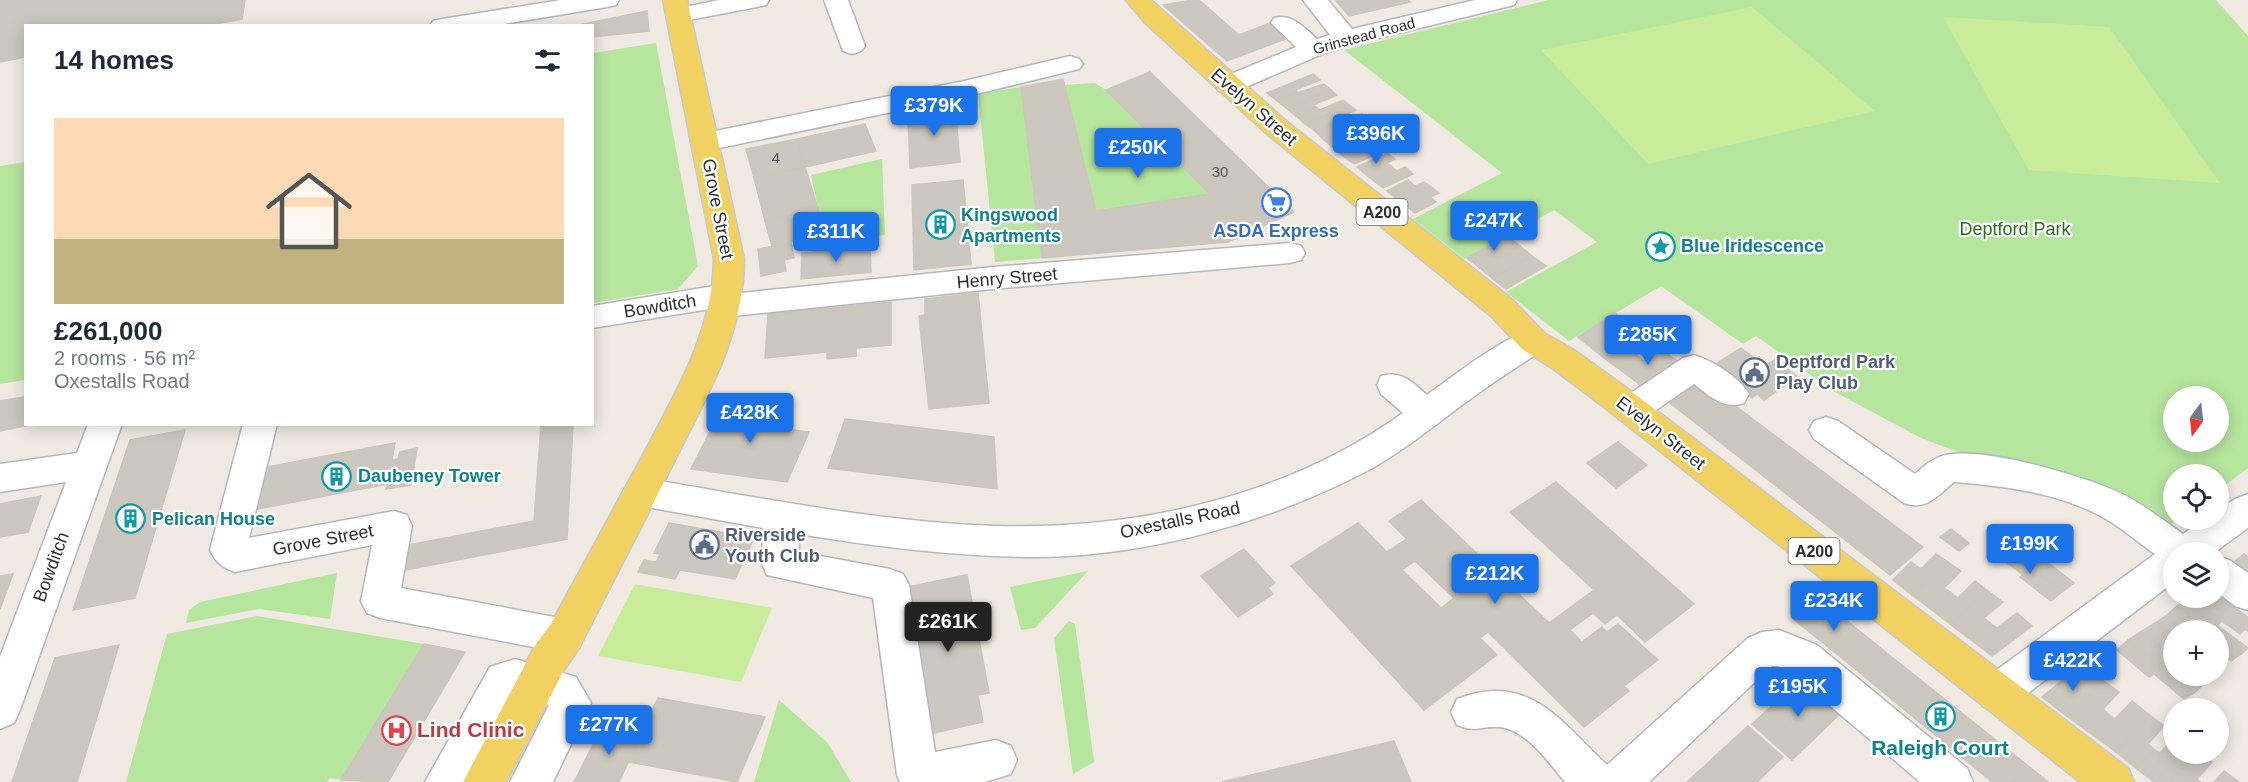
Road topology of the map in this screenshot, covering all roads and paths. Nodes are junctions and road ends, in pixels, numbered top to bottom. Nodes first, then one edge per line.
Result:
1 (607, 0) edge
2 (758, 0) edge
3 (836, 0) edge
4 (1138, 0) edge
5 (1316, 0) edge
6 (1505, 0) edge
7 (1441, 7) edge
8 (677, 8) edge
9 (1283, 23) dead end
10 (455, 24) edge
11 (1346, 38) junction
12 (852, 46) dead end
13 (1313, 49) junction
14 (1070, 64) dead end
15 (1228, 85) junction
16 (705, 142) junction
17 (1290, 254) dead end
18 (726, 300) junction
19 (594, 317) edge
20 (1533, 341) junction
21 (1393, 385) dead end
22 (1732, 394) dead end
23 (1631, 410) junction
24 (1426, 414) junction
25 (104, 426) edge
26 (259, 426) edge
27 (1826, 430) dead end
28 (88, 465) junction
29 (0, 478) edge
30 (641, 492) junction
31 (2248, 509) edge
32 (782, 515) junction
33 (2168, 542) edge
34 (2200, 542) edge
35 (2163, 569) edge
36 (2229, 580) edge
37 (2248, 594) edge
38 (565, 636) junction
39 (12, 647) edge
40 (536, 681) junction
41 (1997, 693) junction
42 (0, 710) edge
43 (1471, 712) dead end
44 (996, 760) dead end
45 (1586, 775) edge
46 (1931, 776) edge
47 (446, 782) edge
48 (484, 782) edge
49 (531, 782) edge
50 (1619, 782) edge
51 (2113, 782) edge

1 - 10 street
2 - 8 street
3 - 12 street
4 - 15 main road, Evelyn Street / A200
5 - 11 street
6 - 7 street, Grinstead Road
7 - 11 street, Grinstead Road
8 - 16 main road, Grove Street
9 - 13 street
11 - 13 street, Grinstead Road
13 - 15 street, Grinstead Road
14 - 16 street
15 - 20 main road, Evelyn Street / A200
16 - 18 main road, Grove Street
17 - 18 street, Henry Street
18 - 19 street, Bowditch
18 - 30 main road, Grove Street
20 - 23 main road, Evelyn Street / A200
20 - 24 street, Oxestalls Road
21 - 24 street
22 - 23 street
23 - 41 main road, Evelyn Street / A200
24 - 32 street, Oxestalls Road
25 - 28 street, Bowditch
26 - 38 street, Grove Street
27 - 33 street
28 - 29 street
28 - 39 street, Bowditch
30 - 32 street, Oxestalls Road
30 - 38 main road, Grove Street
31 - 34 street
32 - 44 street
35 - 41 street
36 - 37 street
38 - 40 main road, Grove Street
39 - 42 street, Bowditch
40 - 47 street
40 - 48 main road, Grove Street
40 - 49 street
41 - 51 main road, Evelyn Street / A200
43 - 45 street
46 - 50 street

